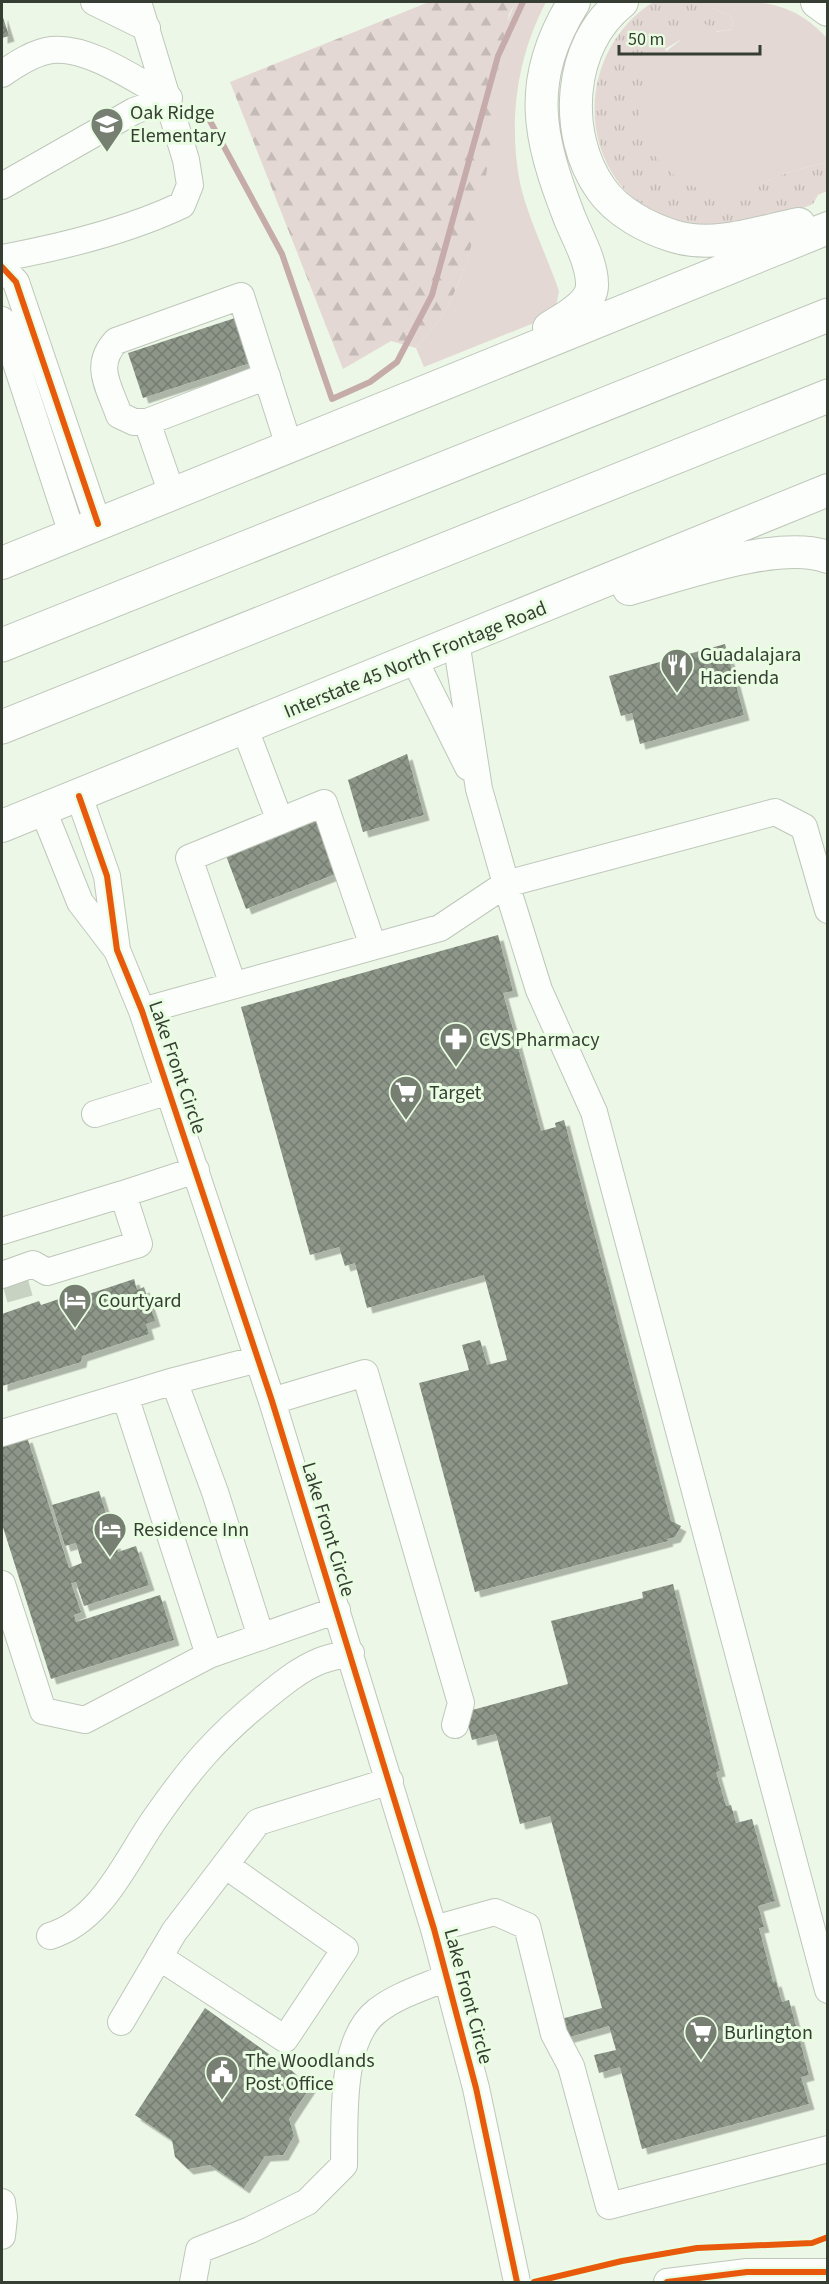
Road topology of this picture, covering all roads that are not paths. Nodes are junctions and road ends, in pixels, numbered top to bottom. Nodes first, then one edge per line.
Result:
1 (94, 2) edge
2 (138, 2) edge
3 (574, 2) edge
4 (622, 2) edge
5 (817, 2) edge
6 (828, 10) edge
7 (147, 28) junction
8 (2, 74) edge
9 (169, 98) junction
10 (2, 186) edge
11 (828, 218) edge
12 (828, 228) edge
13 (2, 258) edge
14 (2, 267) edge
15 (828, 315) edge
16 (2, 320) edge
17 (504, 359) junction
18 (267, 376) junction
19 (828, 396) edge
20 (147, 422) junction
21 (289, 446) junction
22 (828, 490) edge
23 (172, 494) junction
24 (85, 529) junction
25 (828, 557) edge
26 (2, 563) edge
27 (509, 620) junction
28 (456, 641) junction
29 (2, 645) edge
30 (413, 657) junction
31 (2, 727) edge
32 (245, 729) junction
33 (479, 789) junction
34 (79, 796) junction
35 (43, 810) junction
36 (280, 821) junction
37 (2, 826) edge
38 (506, 884) junction
39 (828, 910) edge
40 (373, 946) junction
41 (117, 950) junction
42 (233, 986) junction
43 (142, 1011) junction
44 (169, 1091) junction
45 (96, 1114) dead end
46 (196, 1170) junction
47 (123, 1194) junction
48 (2, 1231) edge
49 (2, 1285) tunnel mouth
50 (258, 1359) junction
51 (174, 1381) junction
52 (125, 1396) junction
53 (272, 1401) junction
54 (2, 1433) edge
55 (2, 1584) edge
56 (337, 1610) junction
57 (261, 1637) junction
58 (351, 1653) junction
59 (209, 1655) junction
60 (455, 1725) dead end
61 (390, 1781) junction
62 (225, 1865) junction
63 (434, 1929) junction
64 (50, 1936) dead end
65 (159, 1957) junction
66 (448, 1977) junction
67 (828, 1990) edge
68 (121, 2022) dead end
69 (828, 2149) edge
70 (2, 2202) edge
71 (2, 2236) edge
72 (828, 2272) edge
73 (193, 2283) edge
74 (517, 2283) edge
75 (667, 2283) edge

1 - 7 street
2 - 7 street
3 - 17 main road
4 - 11 main road
5 - 6 main road
7 - 9 street
8 - 9 street
9 - 10 street
9 - 13 street
12 - 17 main road
14 - 24 street
15 - 29 highway
16 - 24 street
17 - 21 main road
18 - 20 street
18 - 20 street
18 - 21 street
19 - 31 highway
20 - 23 street
21 - 23 main road
22 - 27 main road, Interstate 45 North Frontage Road
23 - 24 main road
24 - 26 main road
25 - 27 main road
27 - 28 main road, Interstate 45 North Frontage Road
28 - 30 main road, Interstate 45 North Frontage Road
28 - 33 street
30 - 32 main road, Interstate 45 North Frontage Road
30 - 33 street
32 - 34 main road, Interstate 45 North Frontage Road
32 - 36 street
33 - 38 street
34 - 35 main road, Interstate 45 North Frontage Road
34 - 41 street, Lake Front Circle
35 - 37 main road, Interstate 45 North Frontage Road
35 - 41 street, Lake Front Circle
36 - 40 street
36 - 42 street
38 - 39 street
38 - 40 street
38 - 67 street
40 - 42 street
41 - 43 street, Lake Front Circle
42 - 43 street
43 - 44 street, Lake Front Circle
44 - 45 street
44 - 46 street, Lake Front Circle
46 - 47 street
46 - 50 street, Lake Front Circle
47 - 48 street
47 - 49 street
50 - 51 street
50 - 53 street, Lake Front Circle
51 - 52 street
51 - 57 street
52 - 54 street
52 - 59 street
53 - 56 street, Lake Front Circle
53 - 60 street
55 - 59 street
56 - 57 street
56 - 58 street, Lake Front Circle
57 - 59 street
58 - 61 street, Lake Front Circle
58 - 64 street
61 - 62 street
61 - 63 street, Lake Front Circle
62 - 65 street
62 - 65 street
63 - 66 street, Lake Front Circle
63 - 69 street
65 - 68 street
66 - 73 street
66 - 74 street, Lake Front Circle
70 - 71 street
72 - 75 street

